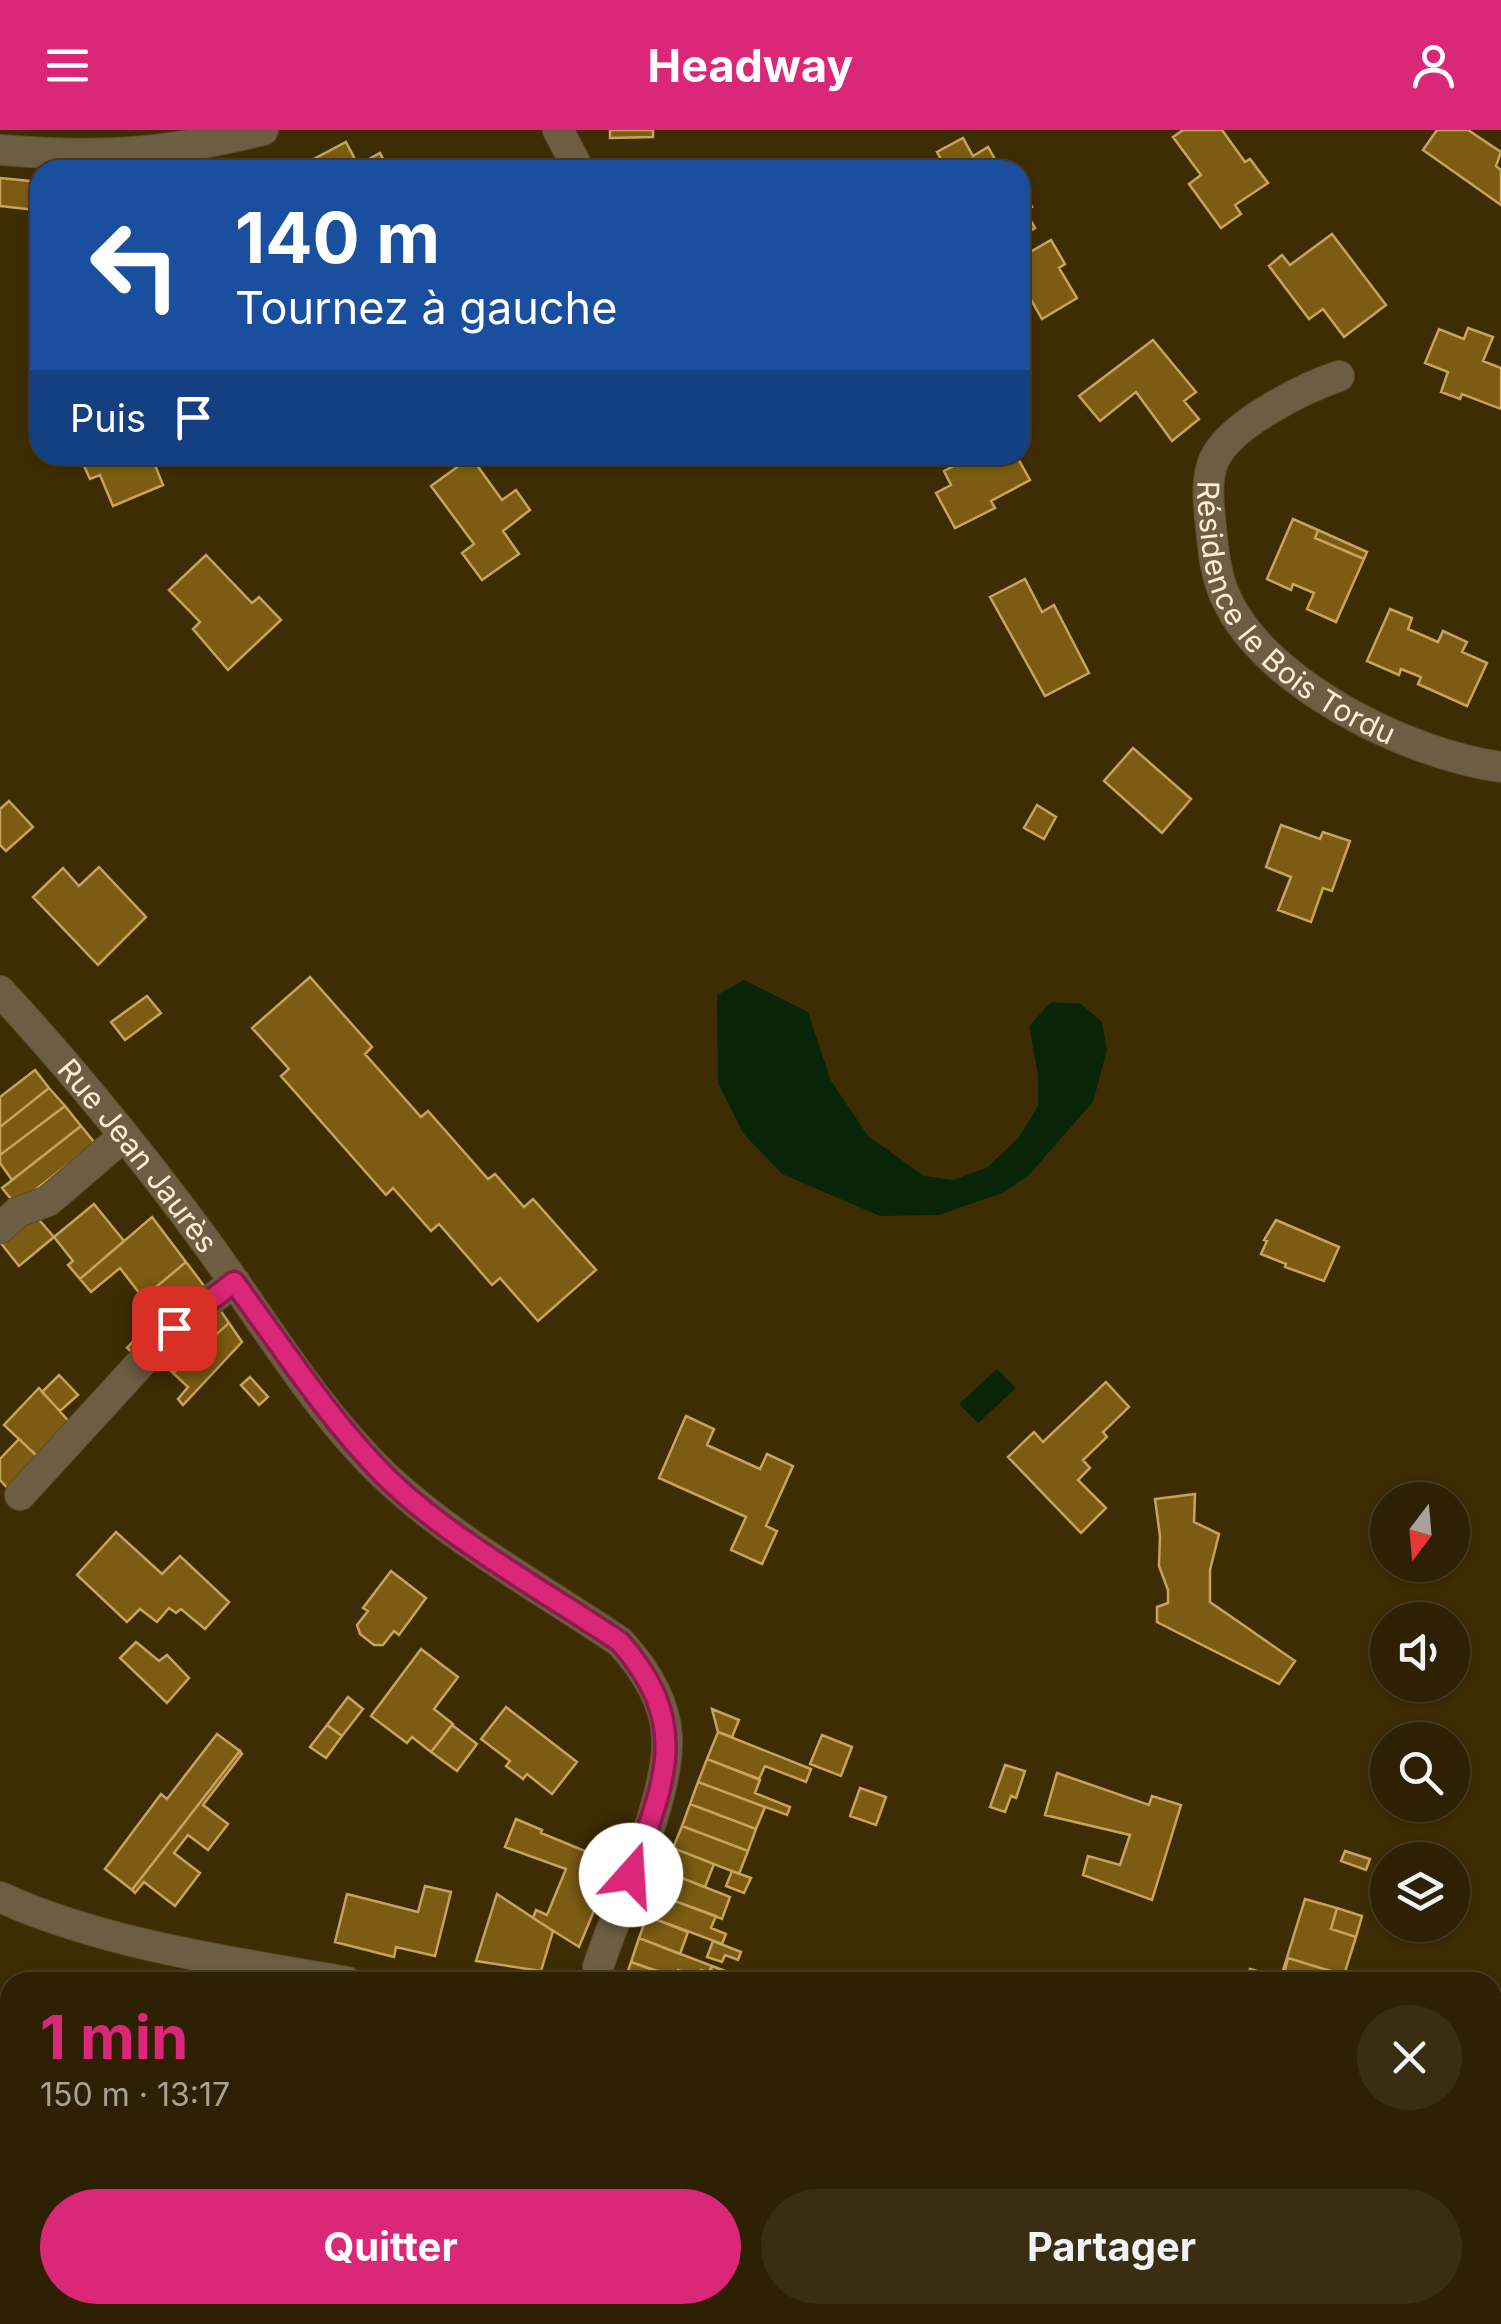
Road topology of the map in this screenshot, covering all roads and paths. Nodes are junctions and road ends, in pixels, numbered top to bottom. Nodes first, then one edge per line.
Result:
1 (263, 130) edge
2 (558, 130) edge
3 (0, 150) edge
4 (574, 160) edge
5 (1339, 376) dead end
6 (1501, 767) edge
7 (0, 991) edge
8 (124, 1136) junction
9 (0, 1228) edge
10 (234, 1282) junction
11 (20, 1495) dead end
12 (0, 1897) edge
13 (294, 1972) edge
14 (598, 1972) edge

1 - 3 street
2 - 4 street
5 - 6 street, Résidence le Bois Tordu
7 - 8 street, Rue Jean Jaurès
8 - 9 street
8 - 10 street, Rue Jean Jaurès
10 - 11 street
10 - 14 street, Rue Jean Jaurès
12 - 13 street

